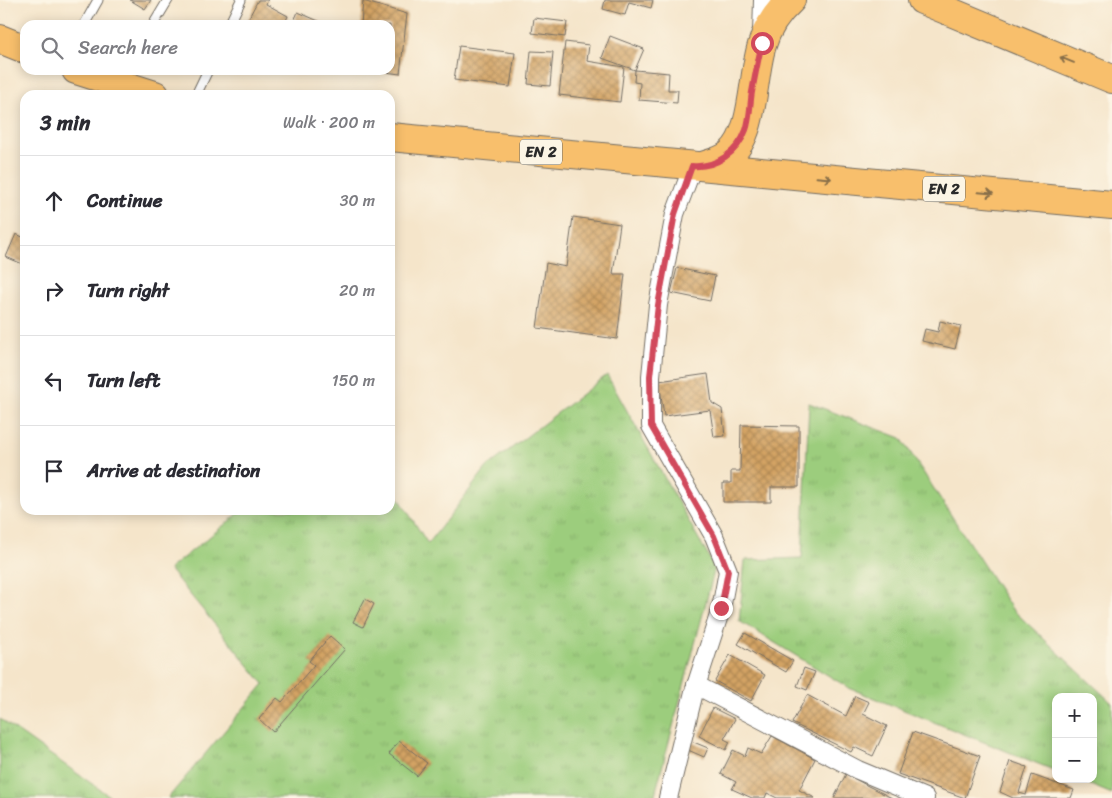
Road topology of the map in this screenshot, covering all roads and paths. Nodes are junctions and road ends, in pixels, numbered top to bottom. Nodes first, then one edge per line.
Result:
1 (98, 0) edge
2 (168, 0) edge
3 (241, 0) edge
4 (763, 0) edge
5 (791, 0) edge
6 (922, 0) edge
7 (87, 20) edge
8 (157, 20) edge
9 (232, 20) edge
10 (0, 39) edge
11 (762, 43) junction
12 (20, 48) edge
13 (96, 75) edge
14 (206, 75) edge
15 (1112, 79) edge
16 (143, 90) edge
17 (198, 90) edge
18 (746, 130) junction
19 (395, 138) edge
20 (697, 166) junction
21 (775, 174) junction
22 (1112, 205) edge
23 (696, 685) junction
24 (668, 798) edge
25 (925, 798) edge

1 - 7 lane
2 - 8 lane
3 - 9 lane
4 - 11 street
5 - 11 main road
15 -> 6 main road
10 - 12 main road
11 - 18 main road
13 - 16 main road
14 - 17 lane
18 - 20 main road
18 - 21 main road
19 - 20 main road, EN 2
20 - 21 main road, EN 2
20 - 23 street
21 -> 22 main road, EN 2
23 - 24 street
23 - 25 street

